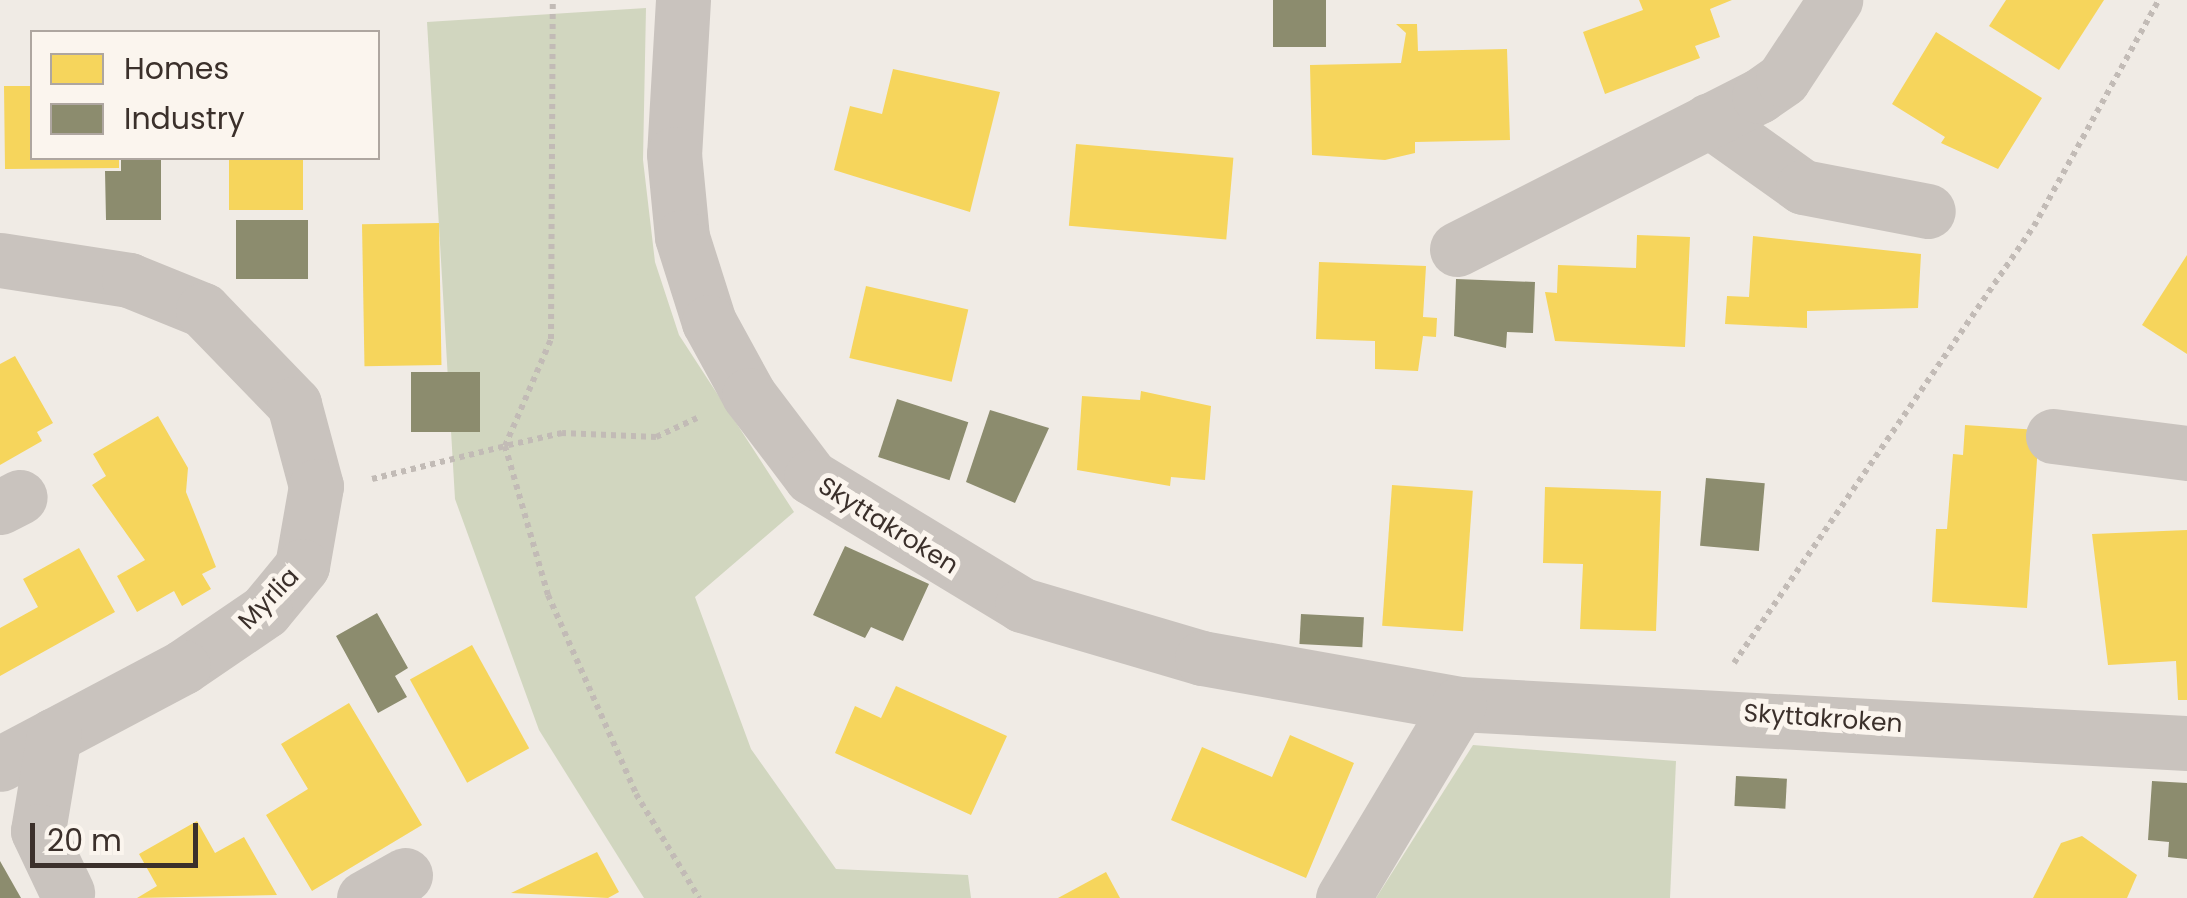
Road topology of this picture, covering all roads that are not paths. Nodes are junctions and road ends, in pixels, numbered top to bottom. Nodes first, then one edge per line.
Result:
1 (682, 0) edge
2 (1835, 0) edge
3 (1709, 120) junction
4 (1928, 211) dead end
5 (1456, 249) dead end
6 (0, 260) edge
7 (2053, 436) dead end
8 (2187, 453) edge
9 (1459, 704) junction
10 (54, 735) junction
11 (2187, 743) edge
12 (0, 764) edge
13 (67, 892) dead end
14 (1344, 898) edge

1 - 9 street, Skyttakroken
2 - 3 street
3 - 4 street
3 - 5 street
6 - 10 street, Myrlia
7 - 8 street
9 - 11 street, Skyttakroken
9 - 14 street
10 - 12 street, Myrlia
10 - 13 street

